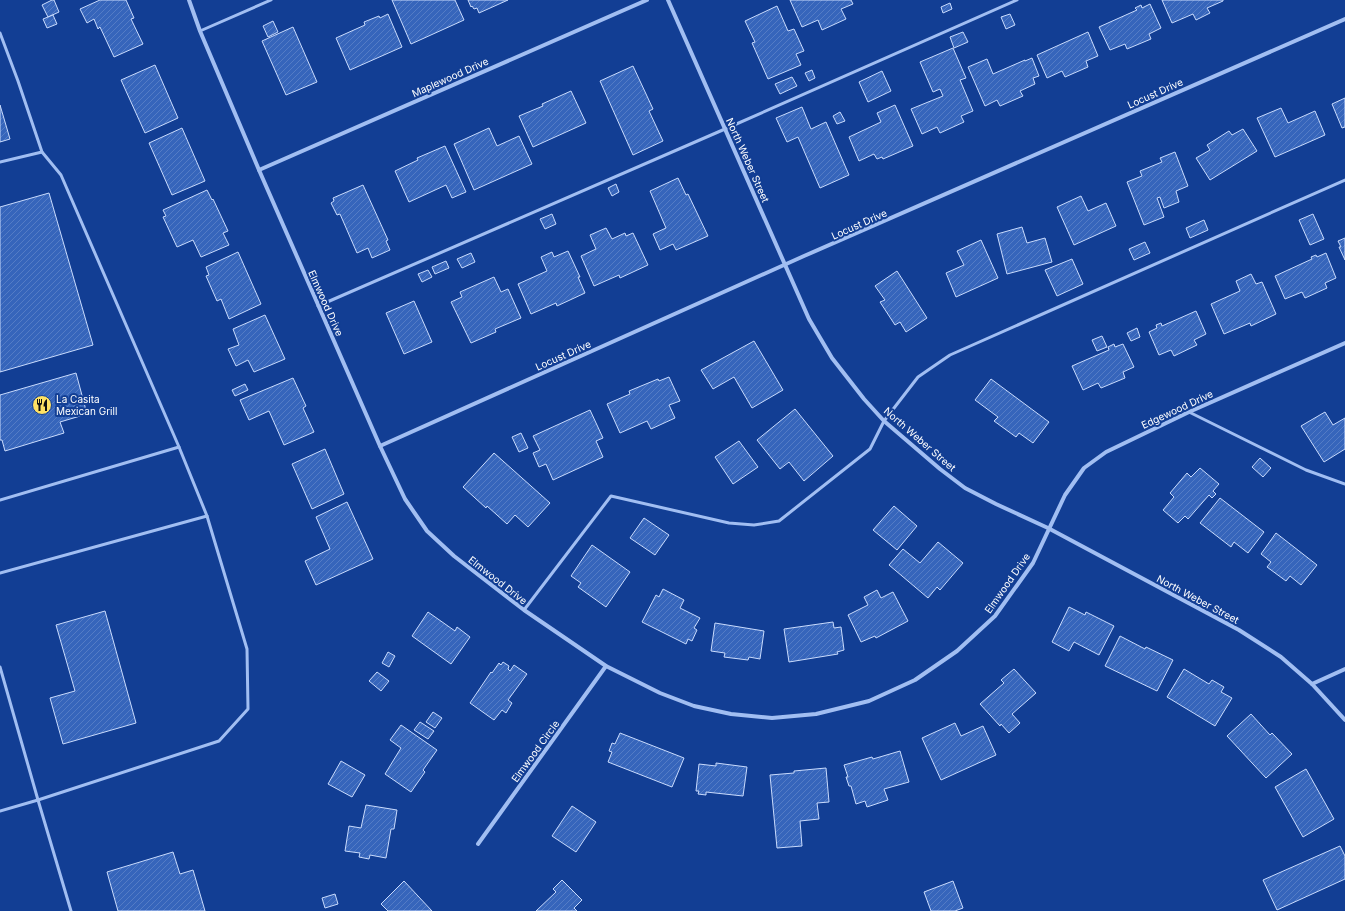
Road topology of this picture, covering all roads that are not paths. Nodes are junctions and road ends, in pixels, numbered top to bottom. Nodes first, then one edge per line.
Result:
1 (189, 0) edge
2 (271, 0) edge
3 (647, 0) edge
4 (668, 0) edge
5 (1017, 0) edge
6 (1345, 19) edge
7 (200, 31) junction
8 (0, 33) edge
9 (726, 129) junction
10 (42, 152) junction
11 (0, 162) edge
12 (259, 170) junction
13 (1345, 180) edge
14 (786, 264) junction
15 (318, 306) junction
16 (1345, 344) edge
17 (1189, 412) junction
18 (884, 421) junction
19 (380, 446) junction
20 (179, 447) junction
21 (1345, 484) edge
22 (0, 500) edge
23 (207, 516) junction
24 (1048, 528) junction
25 (0, 573) edge
26 (524, 610) junction
27 (606, 666) junction
28 (0, 667) edge
29 (1345, 669) edge
30 (1312, 684) junction
31 (1345, 720) edge
32 (38, 800) junction
33 (0, 811) edge
34 (478, 844) dead end
35 (71, 911) edge

1 - 7 street, Elmwood Drive
2 - 7 lane
3 - 12 street, Maplewood Drive
4 - 9 street, North Weber Street
5 - 9 lane
6 - 14 street, Locust Drive
7 - 12 street, Elmwood Drive
8 - 10 lane
9 - 14 street, North Weber Street
9 - 15 lane
10 - 11 lane
10 - 20 lane
12 - 15 street, Elmwood Drive
13 - 18 lane
14 - 18 street, North Weber Street
14 - 19 street, Locust Drive
15 - 19 street, Elmwood Drive
16 - 17 street, Edgewood Drive
17 - 21 lane
17 - 24 street, Edgewood Drive
18 - 24 street, North Weber Street
18 - 26 lane
19 - 26 street, Elmwood Drive
20 - 22 lane
20 - 23 lane
23 - 25 lane
23 - 32 lane
24 - 27 street, Elmwood Drive
24 - 30 street, North Weber Street
26 - 27 street, Elmwood Drive
27 - 34 street, Elmwood Circle
28 - 32 lane
29 - 30 street
30 - 31 street, North Weber Street
32 - 33 lane
32 - 35 lane

